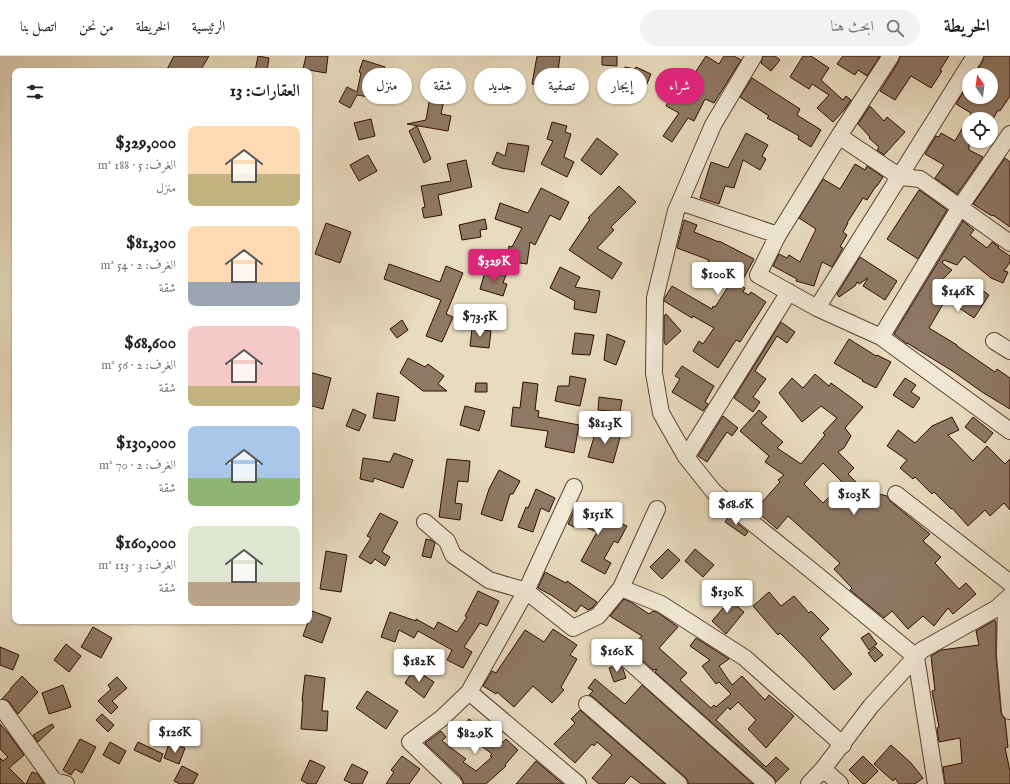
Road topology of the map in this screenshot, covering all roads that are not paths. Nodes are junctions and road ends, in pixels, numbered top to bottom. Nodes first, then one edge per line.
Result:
1 (754, 56) edge
2 (891, 56) edge
3 (975, 56) edge
4 (1010, 134) edge
5 (839, 136) junction
6 (900, 177) junction
7 (680, 202) junction
8 (960, 207) junction
9 (778, 235) junction
10 (1010, 242) edge
11 (789, 292) junction
12 (817, 308) junction
13 (881, 337) junction
14 (994, 341) dead end
15 (1010, 351) edge
16 (1010, 431) edge
17 (686, 457) junction
18 (574, 487) dead end
19 (896, 494) dead end
20 (657, 508) dead end
21 (425, 522) dead end
22 (1010, 583) edge
23 (621, 588) junction
24 (526, 591) junction
25 (1008, 598) edge
26 (622, 655) dead end
27 (916, 658) junction
28 (469, 692) junction
29 (588, 704) dead end
30 (2, 708) dead end
31 (1010, 711) edge
32 (842, 745) junction
33 (823, 769) junction
34 (66, 784) edge
35 (454, 784) edge
36 (578, 784) edge
37 (679, 784) edge
38 (767, 784) edge
39 (809, 784) edge
40 (840, 784) edge
41 (936, 784) edge

1 - 7 street
2 - 5 street
3 - 6 street
4 - 8 street
5 - 6 street
5 - 9 street
6 - 8 street
6 - 12 street
7 - 9 street
7 - 17 street
8 - 10 street
8 - 13 street
9 - 11 street
11 - 12 street
11 - 17 street
12 - 13 street
13 - 16 street
14 - 15 street
17 - 27 street
18 - 24 street
19 - 22 street
20 - 23 street
21 - 24 street
23 - 24 street
23 - 32 street
24 - 28 street
25 - 27 street
25 - 31 street
26 - 38 street
27 - 32 street
27 - 41 street
28 - 35 street
28 - 36 street
29 - 37 street
30 - 34 street
32 - 33 street
33 - 39 street
33 - 40 street

